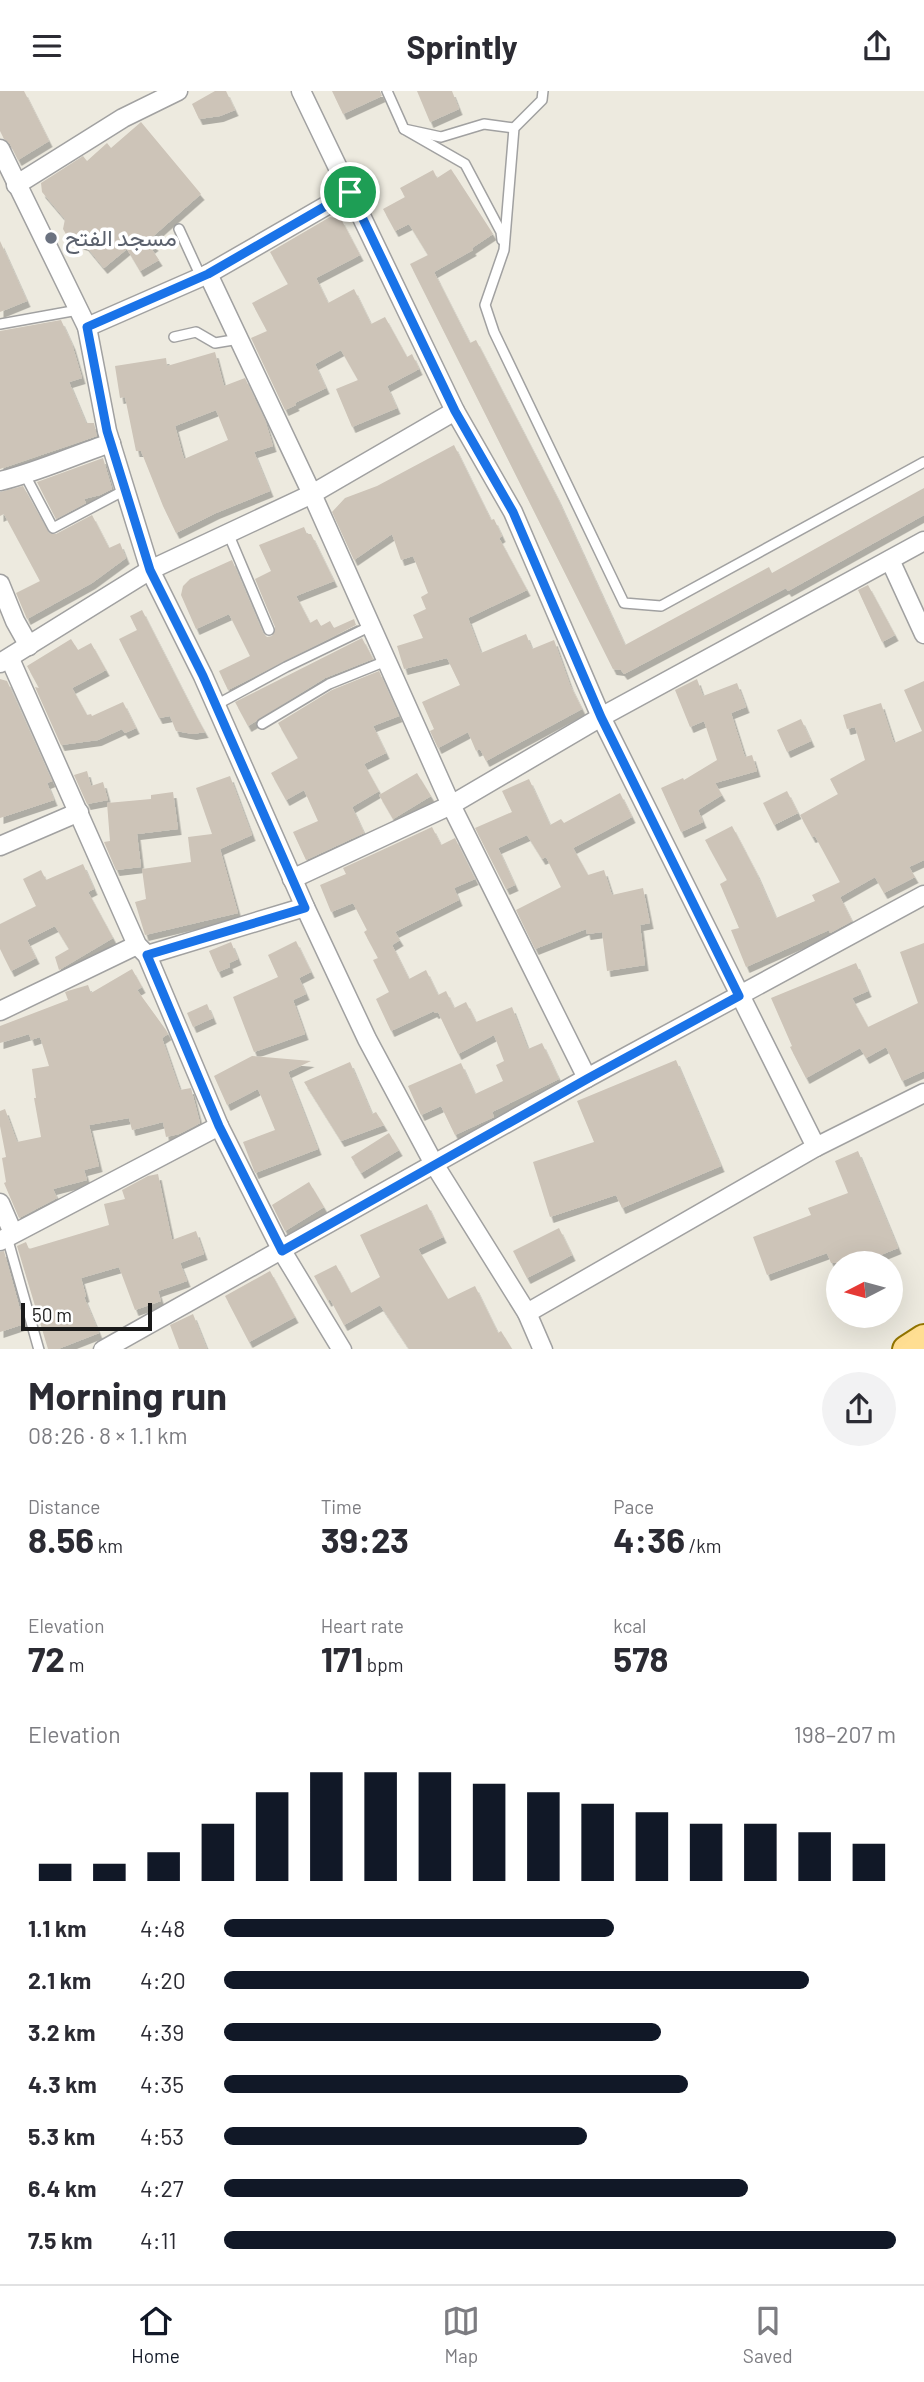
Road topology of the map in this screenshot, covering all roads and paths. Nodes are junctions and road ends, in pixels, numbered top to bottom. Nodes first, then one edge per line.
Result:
1 (178, 91) edge
2 (301, 91) edge
3 (387, 91) edge
4 (543, 91) edge
5 (404, 128) junction
6 (514, 128) junction
7 (0, 149) edge
8 (16, 185) junction
9 (350, 192) junction
10 (179, 229) dead end
11 (504, 250) junction
12 (205, 275) junction
13 (78, 310) junction
14 (0, 324) edge
15 (87, 327) junction
16 (174, 337) dead end
17 (239, 339) junction
18 (455, 411) junction
19 (111, 443) junction
20 (924, 463) edge
21 (24, 475) junction
22 (0, 481) edge
23 (126, 490) junction
24 (312, 494) junction
25 (228, 533) junction
26 (924, 541) edge
27 (890, 560) junction
28 (150, 570) junction
29 (0, 584) edge
30 (371, 626) junction
31 (269, 629) dead end
32 (924, 634) edge
33 (29, 646) junction
34 (5, 661) edge
35 (386, 661) junction
36 (216, 705) junction
37 (601, 717) junction
38 (262, 723) dead end
39 (451, 805) junction
40 (79, 811) junction
41 (0, 846) edge
42 (292, 879) junction
43 (924, 895) edge
44 (305, 908) junction
45 (142, 950) junction
46 (739, 996) junction
47 (0, 1011) edge
48 (587, 1079) junction
49 (924, 1093) edge
50 (219, 1126) junction
51 (816, 1147) junction
52 (434, 1164) junction
53 (0, 1203) edge
54 (7, 1237) edge
55 (282, 1251) junction
56 (527, 1313) junction
57 (924, 1339) edge
58 (39, 1349) edge
59 (103, 1349) edge
60 (342, 1349) edge
61 (543, 1349) edge
62 (907, 1349) edge

1 - 8 street
2 - 9 street
3 - 5 lane
4 - 6 lane
5 - 6 lane
5 - 11 lane
6 - 11 lane
7 - 8 street
8 - 13 street
9 - 12 street
9 - 18 street
10 - 12 lane
11 - 20 lane
12 - 15 street
12 - 17 street
13 - 14 lane
13 - 15 street
15 - 19 street
16 - 17 lane
17 - 24 street
18 - 24 street
18 - 37 street
19 - 21 street
19 - 23 street
21 - 22 street
21 - 23 lane
23 - 28 street
24 - 25 street
24 - 30 street
25 - 28 street
25 - 31 lane
26 - 27 street
27 - 32 street
27 - 37 street
28 - 33 street
28 - 36 street
29 - 33 street
30 - 35 street
30 - 36 lane
33 - 34 street
34 - 40 street
35 - 38 lane
35 - 39 street
36 - 42 street
37 - 39 street
37 - 46 street
39 - 42 street
39 - 48 street
40 - 41 street
40 - 45 street
42 - 44 street
43 - 46 street
44 - 45 street
44 - 52 street
45 - 47 street
45 - 50 street
46 - 48 street
46 - 51 street
48 - 52 street
49 - 51 street
50 - 54 street
50 - 55 street
51 - 56 street
52 - 55 street
52 - 56 street
53 - 54 street
54 - 58 lane
55 - 59 street
55 - 60 street
56 - 61 street
57 - 62 main road

